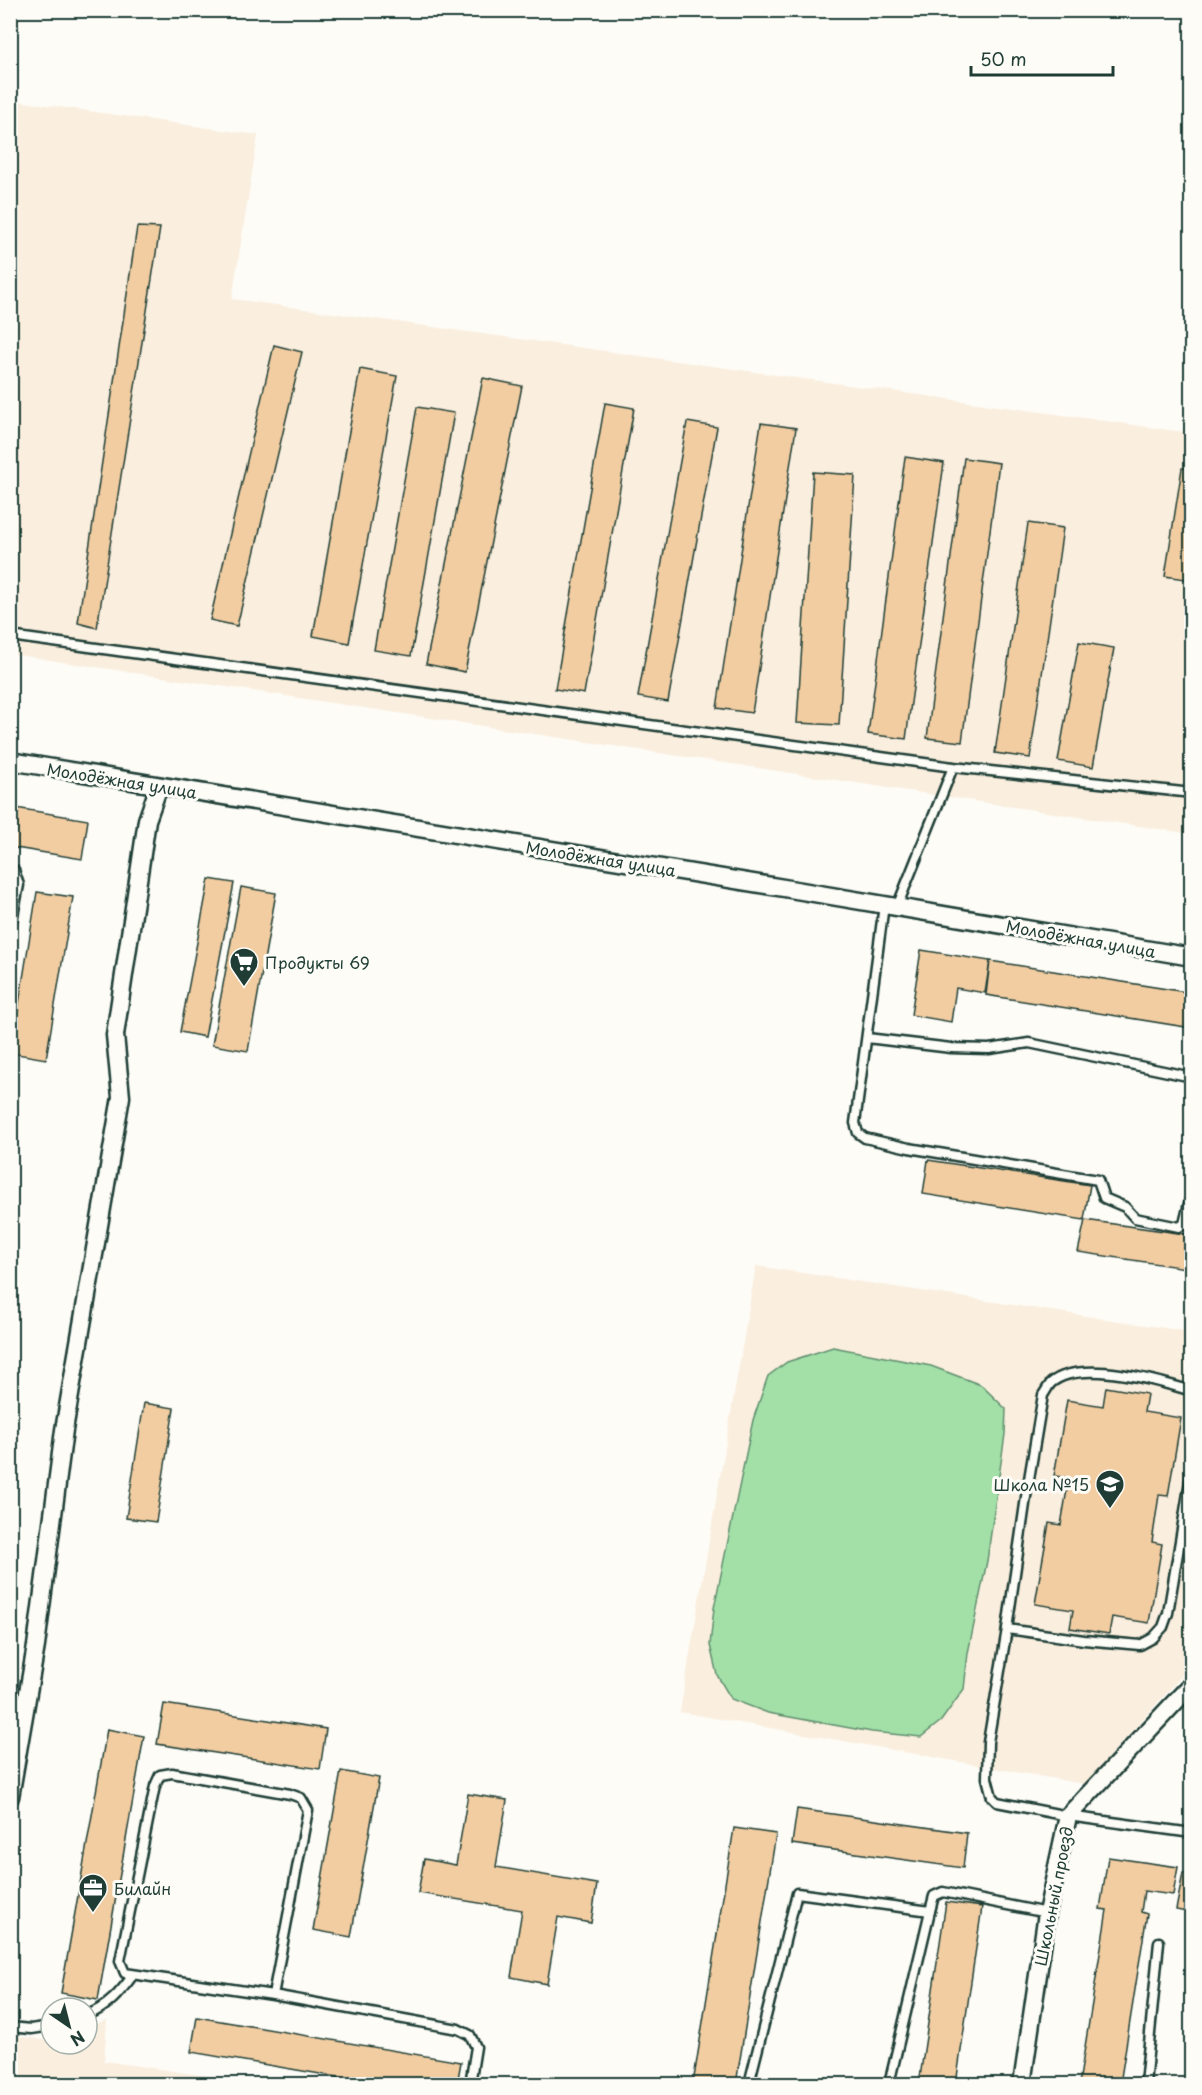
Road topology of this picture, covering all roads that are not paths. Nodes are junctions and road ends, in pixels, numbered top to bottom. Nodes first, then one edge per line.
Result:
1 (10, 636) edge
2 (10, 762) edge
3 (953, 767) junction
4 (159, 786) junction
5 (1191, 793) edge
6 (10, 868) edge
7 (891, 906) junction
8 (10, 932) edge
9 (1191, 957) edge
10 (867, 1038) junction
11 (1191, 1077) edge
12 (1191, 1191) edge
13 (1191, 1391) edge
14 (1191, 1469) edge
15 (1007, 1629) junction
16 (1191, 1684) edge
17 (10, 1797) edge
18 (1068, 1816) junction
19 (1191, 1833) edge
20 (930, 1911) junction
21 (1047, 1913) junction
22 (1159, 1942) dead end
23 (133, 1975) junction
24 (273, 1995) junction
25 (99, 2010) edge
26 (10, 2027) edge
27 (39, 2028) edge
28 (470, 2085) edge
29 (749, 2085) edge
30 (889, 2085) edge
31 (1022, 2085) edge
32 (1145, 2085) edge

1 - 3 lane
2 - 4 street, Молодёжная улица
3 - 5 lane
3 - 7 lane
4 - 7 street, Молодёжная улица
4 - 17 street
6 - 8 lane
7 - 9 street, Молодёжная улица
7 - 10 lane
10 - 11 lane
10 - 12 lane
13 - 15 lane
14 - 15 lane
15 - 18 lane
16 - 18 street, Школьный проезд
18 - 19 lane
18 - 21 street, Школьный проезд
20 - 21 lane
20 - 29 lane
20 - 30 lane
21 - 31 street, Школьный проезд
22 - 32 lane
23 - 24 lane
23 - 24 lane
23 - 25 lane
24 - 28 lane
26 - 27 lane

